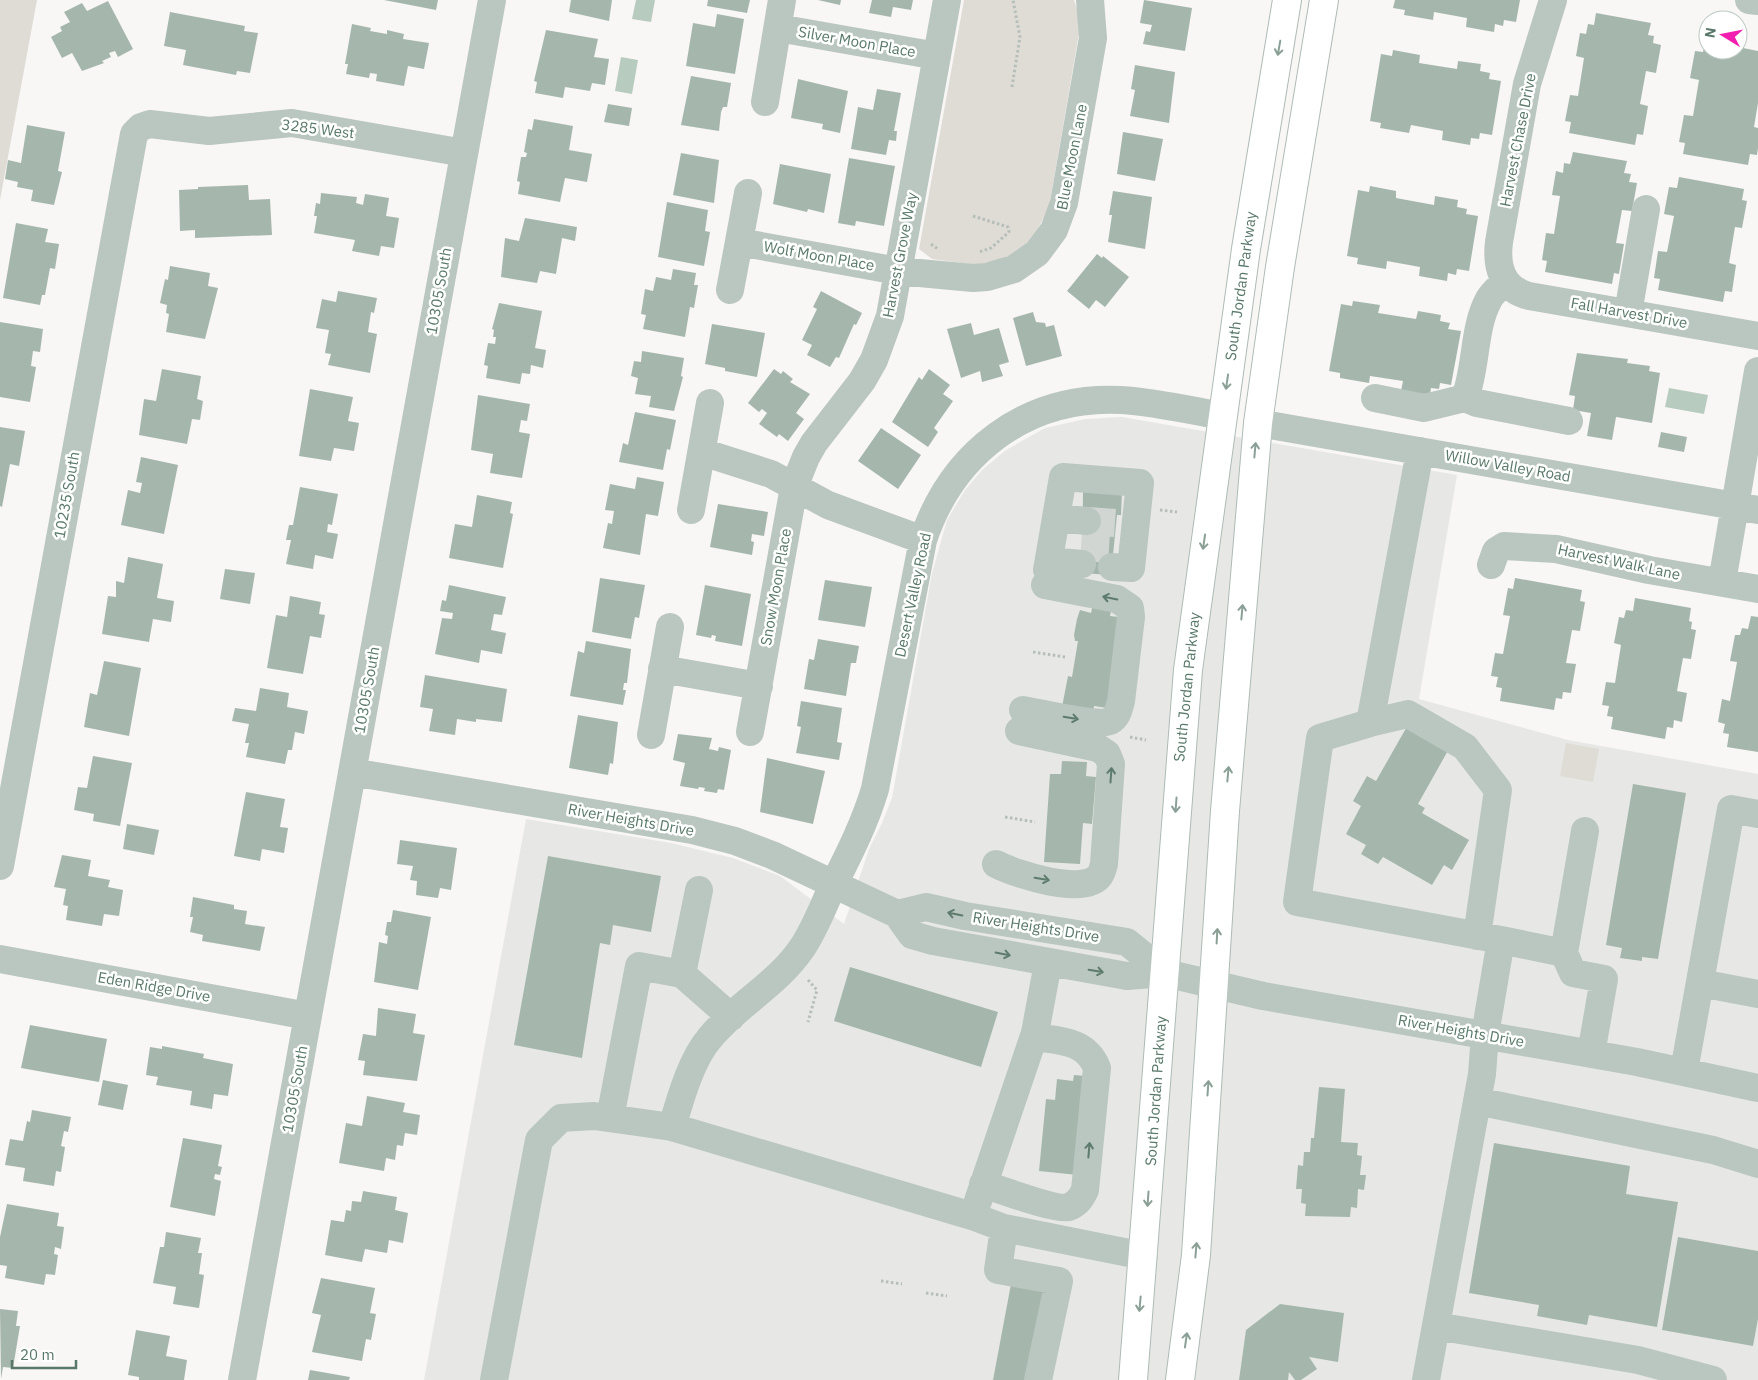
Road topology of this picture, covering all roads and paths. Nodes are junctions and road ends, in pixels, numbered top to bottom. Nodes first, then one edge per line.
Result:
1 (492, 0) edge
2 (782, 0) edge
3 (947, 0) edge
4 (1013, 0) edge
5 (1090, 0) edge
6 (1287, 0) edge
7 (1324, 0) edge
8 (1553, 0) edge
9 (1750, 0) edge
10 (1758, 1) edge
11 (778, 28) junction
12 (937, 56) junction
13 (1012, 87) dead end
14 (764, 102) dead end
15 (141, 127) joint
16 (464, 153) junction
17 (748, 193) dead end
18 (1646, 209) dead end
19 (973, 216) dead end
20 (739, 242) junction
21 (931, 244) dead end
22 (945, 251) dead end
23 (974, 253) dead end
24 (898, 271) junction
25 (1505, 282) junction
26 (730, 290) dead end
27 (1628, 313) junction
28 (1758, 336) edge
29 (1758, 372) edge
30 (1375, 398) dead end
31 (1465, 398) junction
32 (710, 403) dead end
33 (1222, 416) junction
34 (1569, 421) dead end
35 (1258, 422) junction
36 (1420, 451) junction
37 (702, 452) junction
38 (794, 487) junction
39 (1747, 508) edge
40 (692, 510) dead end
41 (923, 540) junction
42 (1123, 541) dead end
43 (1051, 552) junction
44 (1491, 565) dead end
45 (1722, 582) junction
46 (1758, 589) edge
47 (670, 628) dead end
48 (1033, 652) dead end
49 (1064, 657) dead end
50 (662, 669) junction
51 (759, 686) junction
52 (1370, 723) junction
53 (750, 732) dead end
54 (651, 735) dead end
55 (352, 772) junction
56 (1758, 814) edge
57 (1005, 816) dead end
58 (1035, 822) dead end
59 (1586, 831) dead end
60 (996, 864) dead end
61 (0, 866) edge
62 (834, 884) junction
63 (700, 890) dead end
64 (897, 914) junction
65 (1489, 938) junction
66 (1564, 952) junction
67 (0, 959) edge
68 (1048, 963) junction
69 (1165, 973) junction
70 (682, 974) junction
71 (806, 978) dead end
72 (1700, 984) junction
73 (1215, 985) junction
74 (1758, 994) edge
75 (308, 1016) junction
76 (731, 1017) junction
77 (808, 1022) dead end
78 (1485, 1035) junction
79 (1034, 1037) junction
80 (1591, 1054) junction
81 (1684, 1071) junction
82 (1758, 1088) edge
83 (1477, 1101) junction
84 (610, 1118) junction
85 (672, 1127) junction
86 (1758, 1164) edge
87 (983, 1184) junction
88 (972, 1216) junction
89 (1004, 1228) junction
90 (1144, 1256) junction
91 (881, 1281) dead end
92 (902, 1284) dead end
93 (926, 1294) dead end
94 (947, 1296) dead end
95 (1436, 1326) junction
96 (242, 1380) edge
97 (494, 1380) edge
98 (1038, 1380) edge
99 (1133, 1380) edge
100 (1180, 1380) edge
101 (1426, 1380) edge
102 (1713, 1380) edge

1 - 16 street, 10305 South
2 - 11 street, Silver Moon Place
3 - 12 street, Harvest Grove Way
4 - 13 path
5 - 24 street, Blue Moon Lane
6 -> 33 main road, South Jordan Parkway
7 - 35 main road
8 - 25 street, Harvest Chase Drive
9 - 10 street
11 - 12 street, Silver Moon Place
11 - 14 street, Silver Moon Place
12 - 24 street, Harvest Grove Way
15 - 16 street, 3285 West
15 - 61 street, 10235 South
16 - 55 street, 10305 South
17 - 20 street
18 - 27 street
19 - 23 path
20 - 24 street, Wolf Moon Place
20 - 26 street
21 - 22 path
24 - 38 street, Harvest Grove Way
25 - 27 street, Fall Harvest Drive
25 - 31 street
27 - 28 street, Fall Harvest Drive
29 - 39 street
30 - 31 street
31 - 34 street
32 - 37 street
33 - 41 street, Desert Valley Road
33 -> 69 main road, South Jordan Parkway
35 - 36 street, Willow Valley Road
73 -> 35 main road
36 - 39 street, Willow Valley Road
36 - 52 street
37 - 38 street
37 - 40 street
38 - 41 street
38 - 51 street, Snow Moon Place
39 - 45 street
41 - 62 street, Desert Valley Road
42 - 43 street
43 - 43 street
60 -> 43 street
44 - 45 street, Harvest Walk Lane
45 - 46 street, Harvest Walk Lane
47 - 50 street
48 - 49 path
50 - 51 street
50 - 54 street
51 - 53 street, Snow Moon Place
52 - 65 street
52 - 65 street
55 - 62 street, River Heights Drive
55 - 75 street, 10305 South
56 - 72 street
57 - 58 path
59 - 66 street
62 - 64 street, River Heights Drive
62 - 76 street, Desert Valley Road
63 - 70 street
64 -> 68 street, River Heights Drive
69 -> 64 street, River Heights Drive
65 - 66 street
65 - 78 street
66 - 80 street
67 - 75 street, Eden Ridge Drive
68 -> 69 street, River Heights Drive
68 - 79 street
69 - 73 street, River Heights Drive
69 -> 90 main road, South Jordan Parkway
70 - 76 street
70 - 84 street
71 - 77 path
72 - 74 street
72 - 81 street
73 - 78 street, River Heights Drive
100 -> 73 main road
75 - 96 street, 10305 South
76 - 85 street, Desert Valley Road
78 - 80 street, River Heights Drive
78 - 83 street
79 - 87 street
87 -> 79 street
80 - 81 street, River Heights Drive
81 - 82 street, River Heights Drive
83 - 86 street
83 - 95 street
84 - 85 street
84 - 97 street
85 - 88 street
87 - 88 street
88 - 89 street
89 - 90 street
89 - 98 street
90 -> 99 main road, South Jordan Parkway
91 - 92 path
93 - 94 path
95 - 101 street
95 - 102 street

